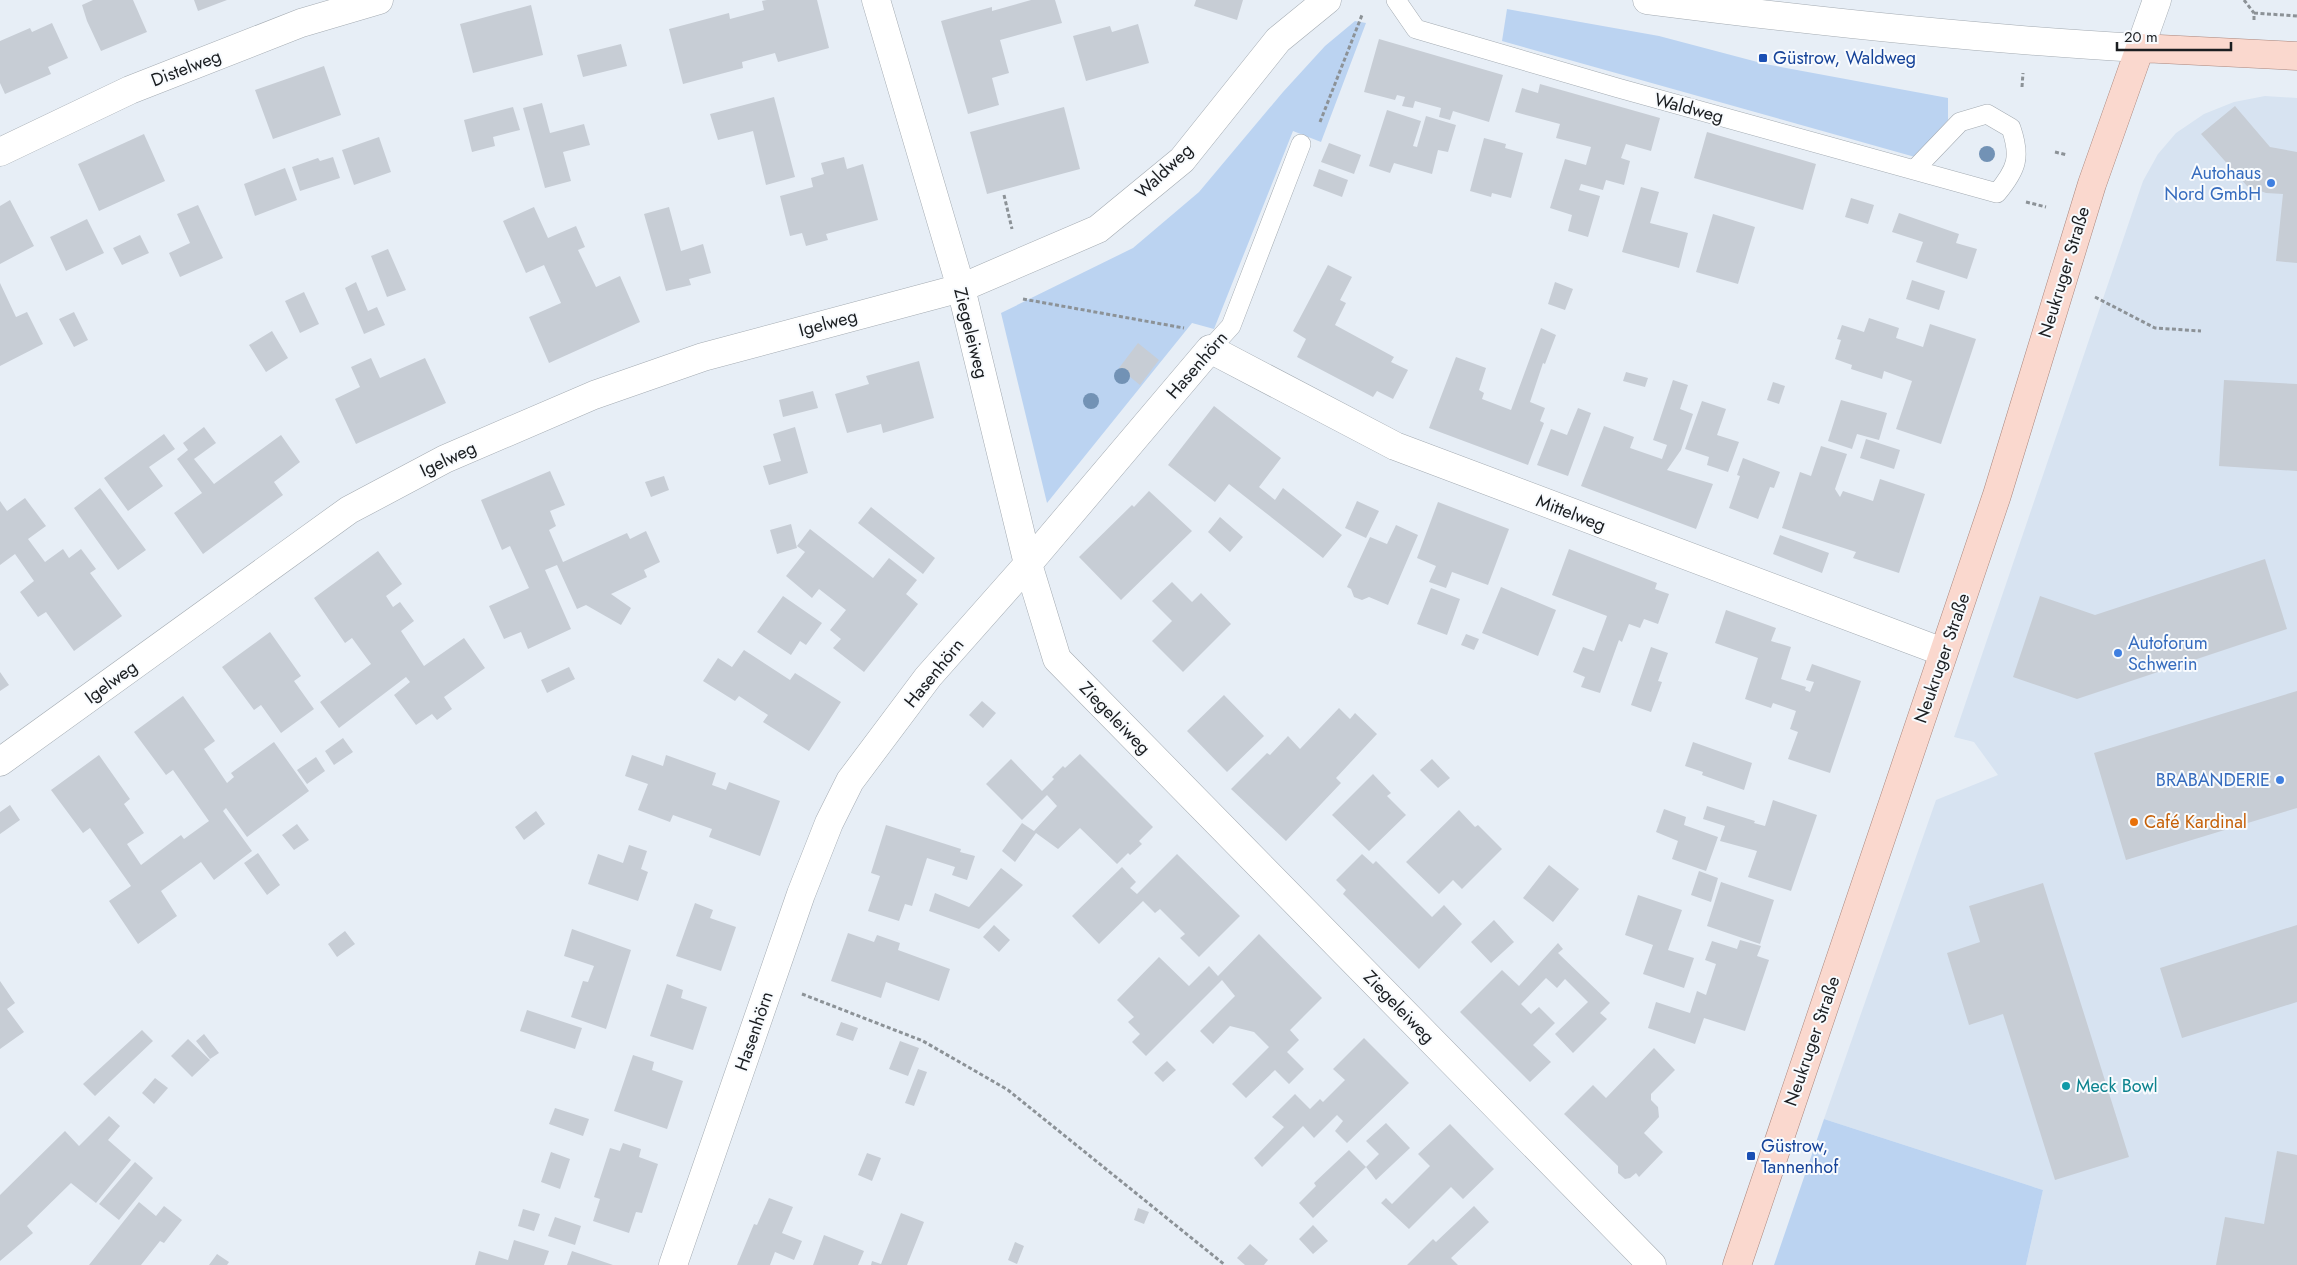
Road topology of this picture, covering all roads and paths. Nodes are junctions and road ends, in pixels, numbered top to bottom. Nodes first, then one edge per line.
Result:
1 (379, 0) edge
2 (876, 0) edge
3 (1327, 0) edge
4 (1396, 0) edge
5 (1647, 0) edge
6 (2157, 0) edge
7 (2254, 13) dead end
8 (1362, 15) dead end
9 (2297, 16) edge
10 (2140, 48) junction
11 (2297, 56) edge
12 (1301, 144) joint
13 (0, 152) edge
14 (1914, 170) junction
15 (1004, 195) dead end
16 (1013, 233) dead end
17 (961, 288) junction
18 (2095, 297) dead end
19 (1015, 298) dead end
20 (2201, 331) dead end
21 (1210, 349) junction
22 (1028, 564) junction
23 (1944, 652) junction
24 (0, 762) edge
25 (771, 982) junction
26 (673, 1265) edge
27 (1225, 1265) edge
28 (1652, 1265) edge
29 (1737, 1265) edge

1 - 13 street, Distelweg
2 - 17 street, Ziegeleiweg
3 - 17 street, Waldweg
4 - 14 lane, Waldweg
5 - 10 street
6 - 10 street
7 - 9 path
8 - 12 path
10 - 11 main road
10 - 23 main road, Neukruger Straße
12 - 21 lane, Hasenhörn
14 - 14 lane, Waldweg
15 - 16 path
17 - 22 street, Ziegeleiweg
17 - 24 street, Igelweg
18 - 20 path
19 - 21 path
21 - 22 street, Hasenhörn
21 - 23 street, Mittelweg
22 - 25 street, Hasenhörn
22 - 28 street, Ziegeleiweg
23 - 29 main road, Neukruger Straße
25 - 26 street, Hasenhörn
25 - 27 path

